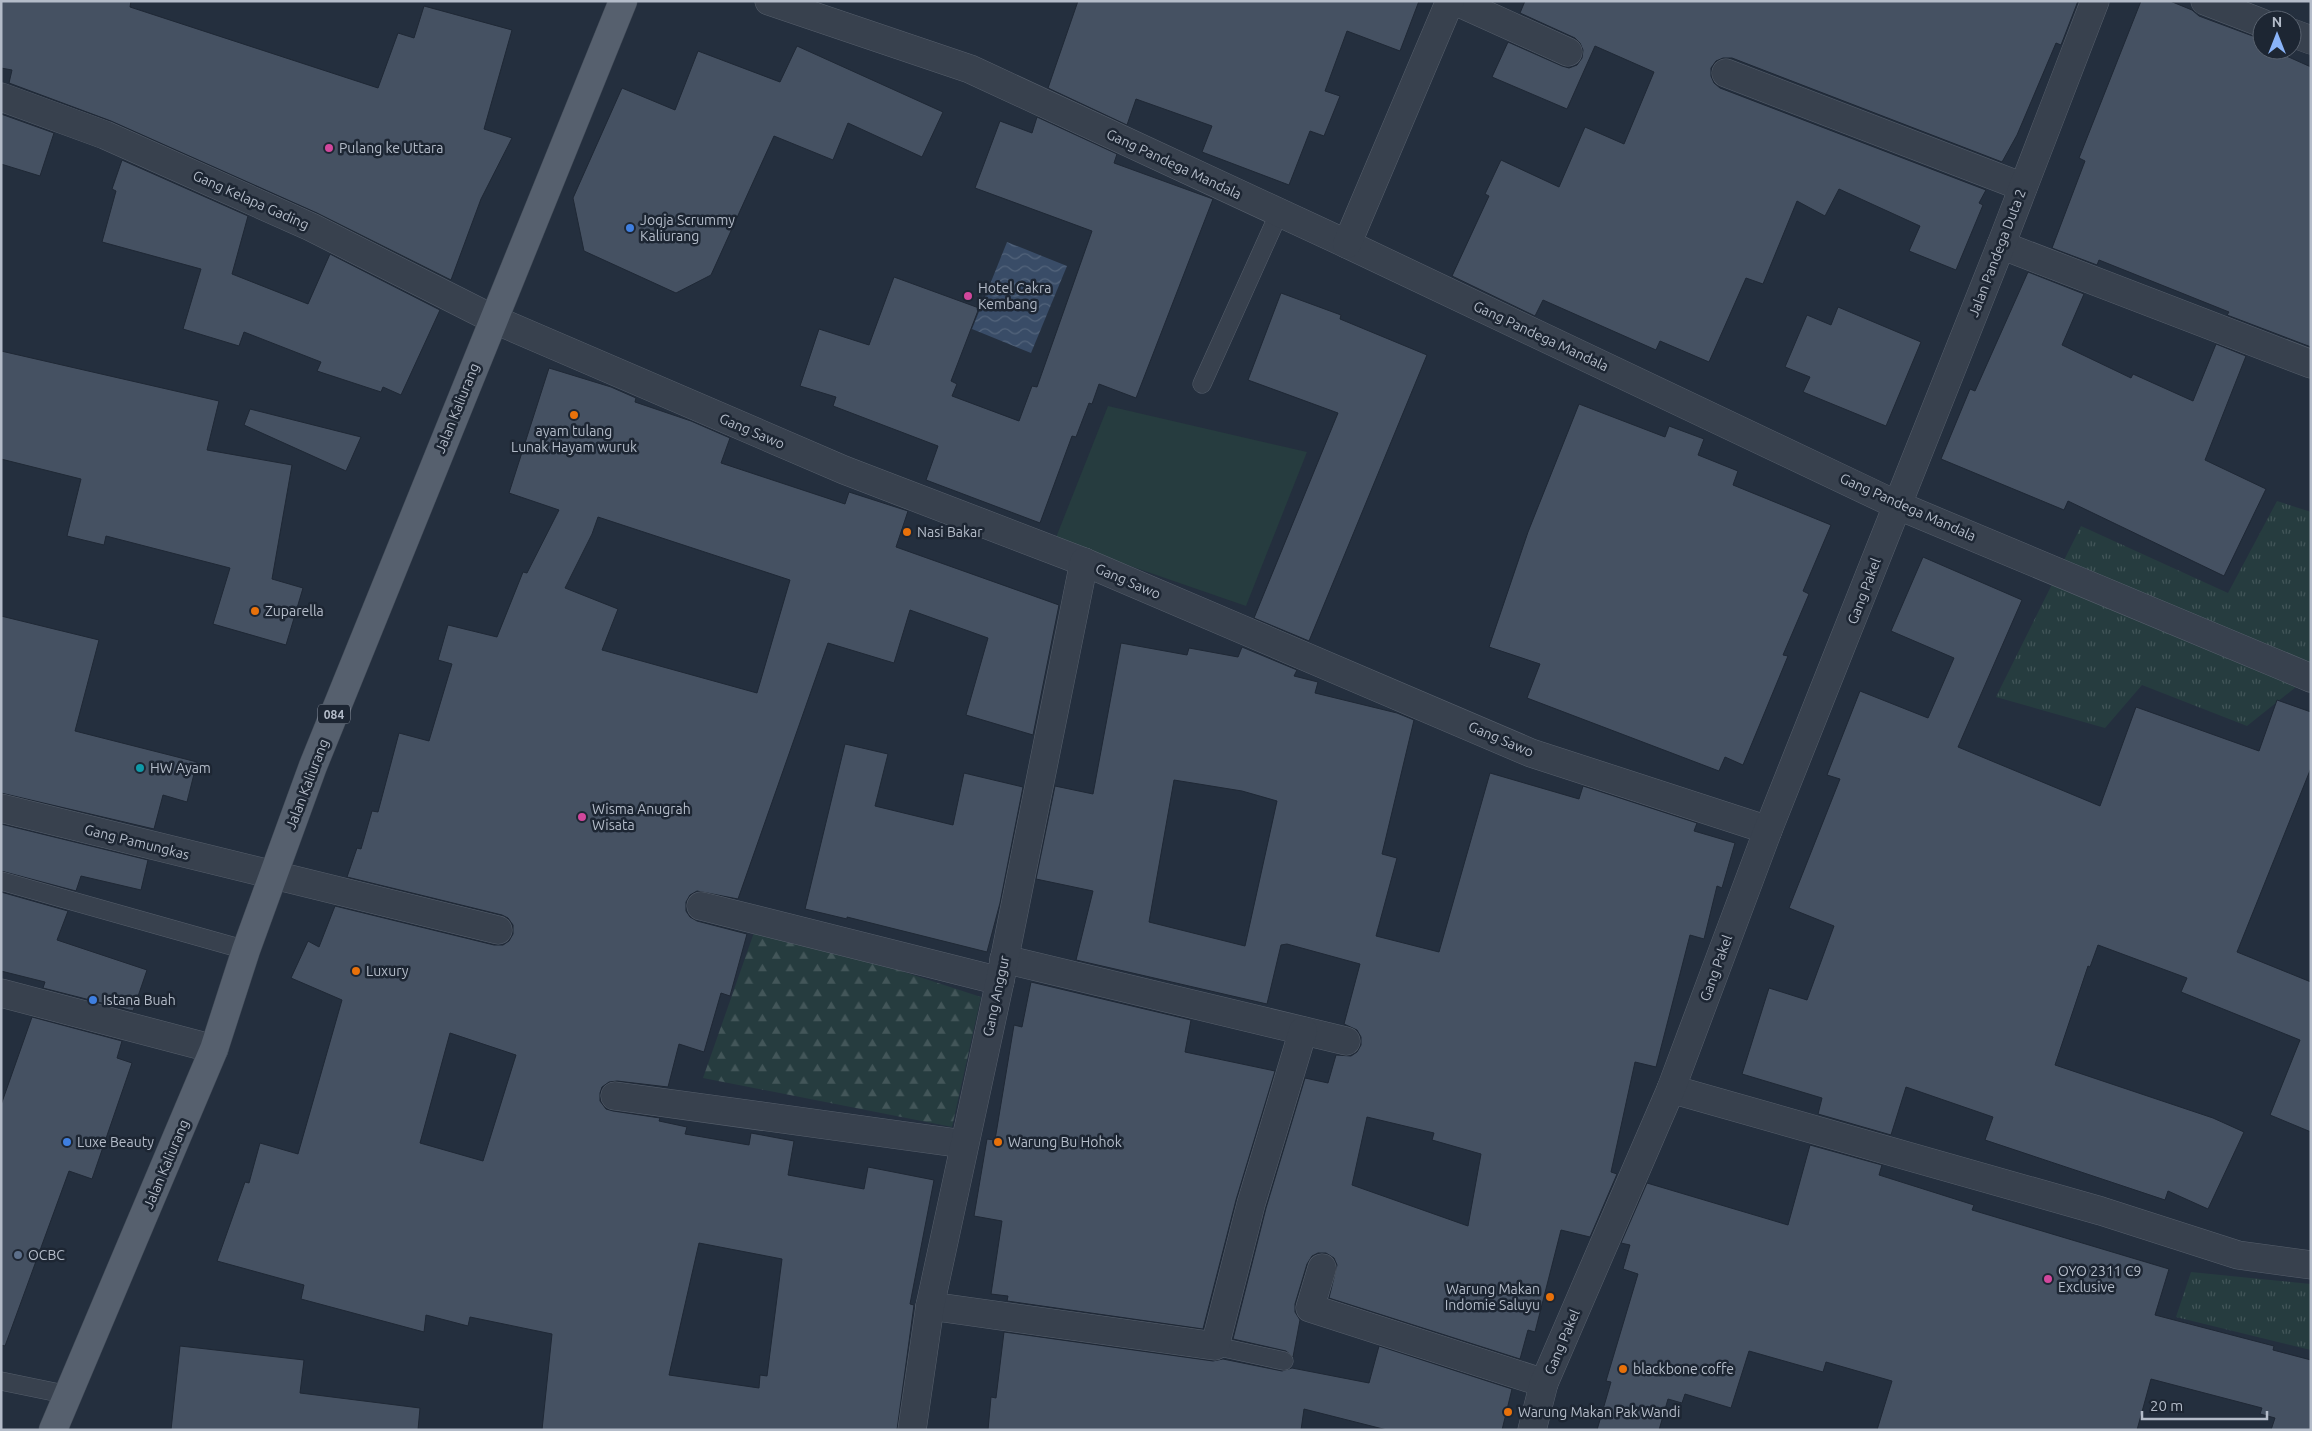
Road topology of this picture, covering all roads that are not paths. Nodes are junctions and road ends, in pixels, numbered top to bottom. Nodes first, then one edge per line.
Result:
1 (622, 1) edge
2 (769, 1) edge
3 (1450, 1) edge
4 (1455, 1) edge
5 (2095, 1) edge
6 (2205, 1) edge
7 (2252, 19) edge
8 (1568, 52) dead end
9 (1726, 73) dead end
10 (1, 97) edge
11 (2023, 187) junction
12 (1279, 213) junction
13 (1347, 244) junction
14 (2001, 244) junction
15 (493, 319) junction
16 (2311, 364) edge
17 (1202, 384) dead end
18 (1897, 505) junction
19 (1084, 562) junction
20 (2311, 678) edge
21 (1, 808) edge
22 (1768, 830) junction
23 (274, 874) junction
24 (1, 881) edge
25 (701, 906) dead end
26 (498, 930) dead end
27 (246, 950) junction
28 (1002, 970) junction
29 (1, 993) edge
30 (1303, 1031) junction
31 (1346, 1041) dead end
32 (214, 1049) junction
33 (1672, 1089) junction
34 (615, 1096) dead end
35 (964, 1144) junction
36 (2311, 1265) edge
37 (1322, 1268) dead end
38 (930, 1306) junction
39 (1215, 1346) junction
40 (1284, 1361) dead end
41 (1, 1381) edge
42 (1544, 1383) junction
43 (69, 1395) junction
44 (53, 1430) edge
45 (912, 1430) edge
46 (1532, 1430) edge

1 - 15 main road, Jalan Kaliurang / 084
2 - 12 street, Gang Pandega Mandala
3 - 13 street
4 - 8 street
5 - 11 street, Jalan Pandega Duta 2
6 - 7 street
9 - 11 street
10 - 15 street, Gang Kelapa Gading
11 - 14 street, Jalan Pandega Duta 2
12 - 13 street, Gang Pandega Mandala
12 - 17 lane
13 - 18 street, Gang Pandega Mandala
14 - 16 street
14 - 18 street, Jalan Pandega Duta 2
15 - 19 street, Gang Sawo
15 - 23 main road, Jalan Kaliurang / 084
18 - 20 street, Gang Pandega Mandala
18 - 22 street, Gang Pakel
19 - 22 street, Gang Sawo
19 - 28 street, Gang Anggur
21 - 23 street, Gang Pamungkas
22 - 33 street, Gang Pakel
23 - 26 street, Gang Pamungkas
23 - 27 main road, Jalan Kaliurang / 084
24 - 27 lane
25 - 28 street
27 - 32 main road, Jalan Kaliurang / 084
28 - 30 street
28 - 35 street, Gang Anggur
29 - 32 street
30 - 31 street
30 - 39 street
32 - 43 main road, Jalan Kaliurang / 084
33 - 36 street
33 - 42 street, Gang Pakel
34 - 35 street
35 - 38 street, Gang Anggur
37 - 42 street
38 - 39 street
38 - 45 street, Gang Anggur
39 - 40 lane
41 - 43 lane
42 - 46 street, Gang Pakel
43 - 44 main road, Jalan Kaliurang / 084

